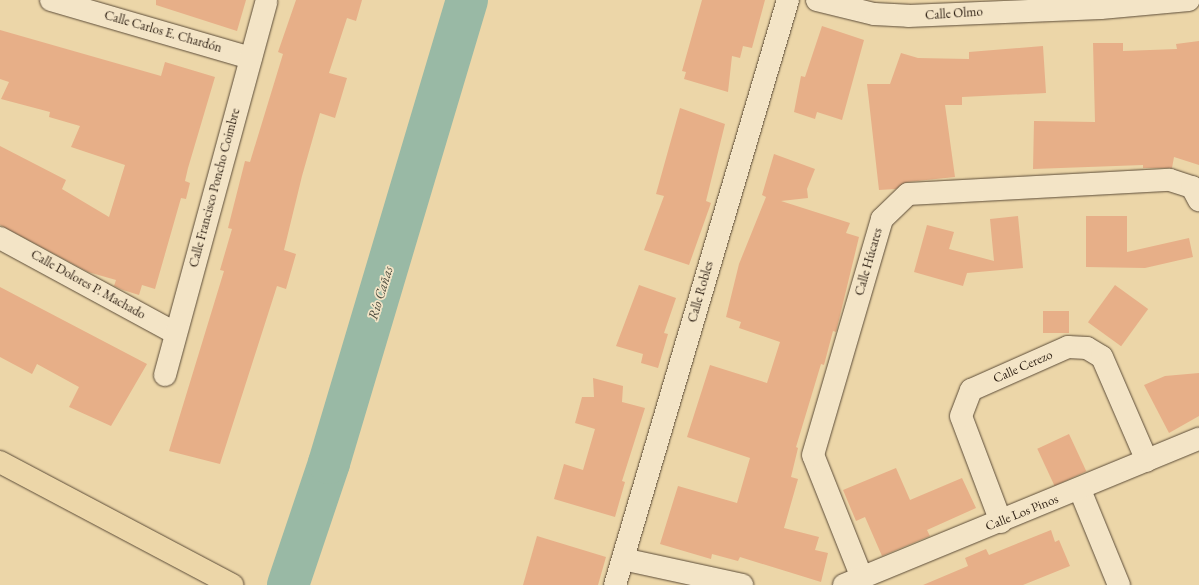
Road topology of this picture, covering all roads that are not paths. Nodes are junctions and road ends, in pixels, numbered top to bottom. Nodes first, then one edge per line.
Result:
1 (51, 0) edge
2 (788, 0) edge
3 (817, 0) edge
4 (1189, 0) edge
5 (266, 2) dead end
6 (1022, 5) edge
7 (251, 58) junction
8 (1199, 200) edge
9 (0, 238) edge
10 (175, 333) junction
11 (165, 375) dead end
12 (1199, 439) edge
13 (1147, 461) junction
14 (0, 462) edge
15 (1080, 490) junction
16 (1001, 522) junction
17 (623, 559) junction
18 (853, 581) edge
19 (232, 585) edge
20 (615, 585) edge
21 (742, 585) edge
22 (1119, 585) edge

1 - 7 street, Calle Carlos E. Chardón
2 - 17 street, Calle Robles
3 - 6 street, Calle Olmo
4 - 6 street, Calle Olmo
5 - 7 street, Calle Francisco Poncho Coimbre
7 - 10 street, Calle Francisco Poncho Coimbre
8 - 18 street, Calle Húcares
9 - 10 street, Calle Dolores P. Machado
10 - 11 street, Calle Francisco Poncho Coimbre
12 - 13 street, Calle Los Pinos
13 - 15 street, Calle Los Pinos
13 - 16 street, Calle Cerezo
14 - 19 highway
15 - 16 street, Calle Los Pinos
15 - 22 street
16 - 18 street, Calle Los Pinos
17 - 20 street, Calle Robles
17 - 21 street

